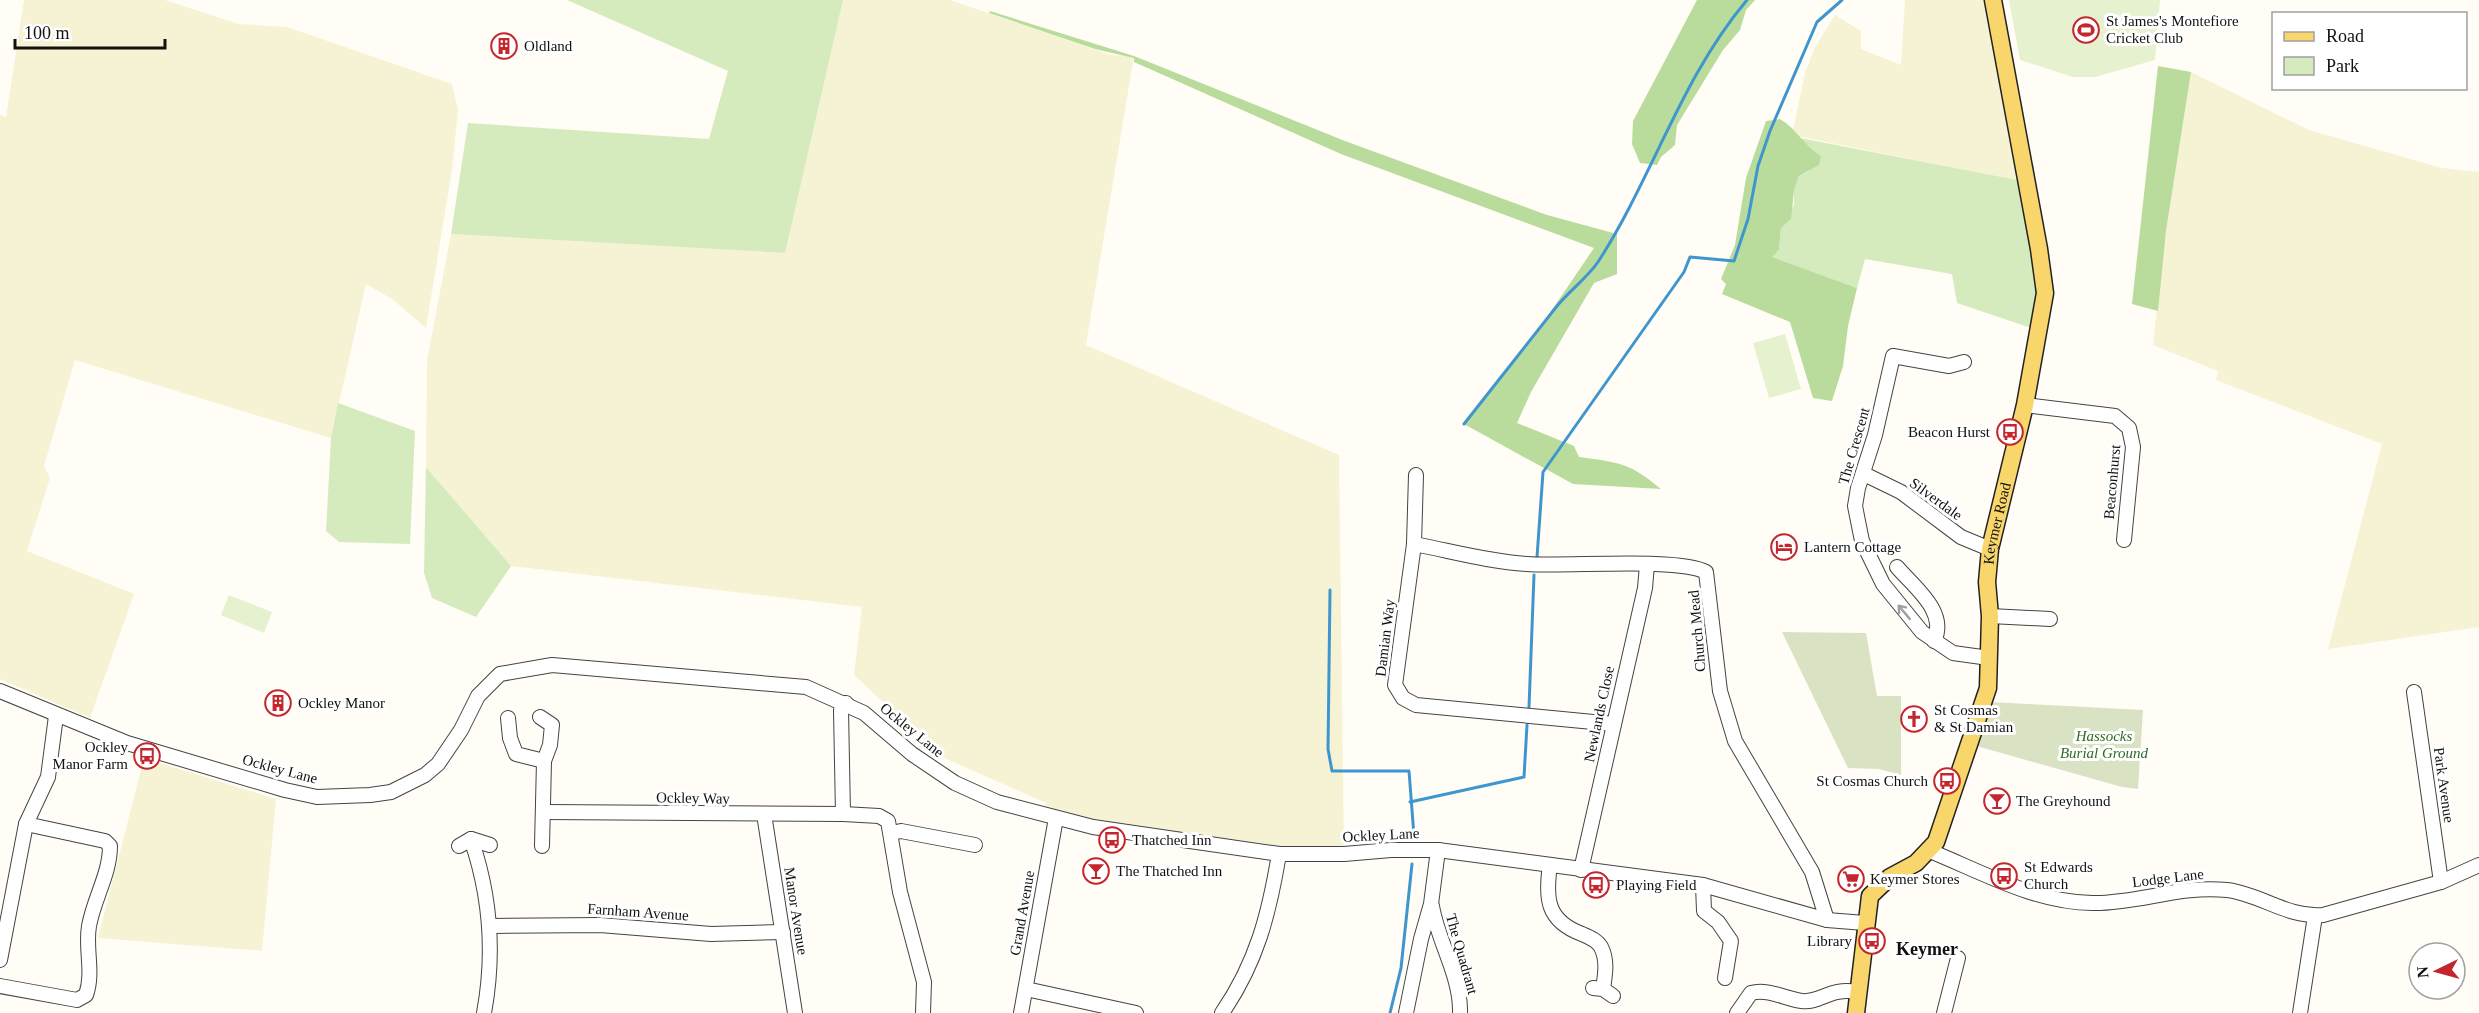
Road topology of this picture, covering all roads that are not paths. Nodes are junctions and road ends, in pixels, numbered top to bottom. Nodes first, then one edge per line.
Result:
1 (1993, 0) edge
2 (1964, 362) dead end
3 (2025, 405) junction
4 (1864, 474) junction
5 (1416, 475) dead end
6 (2124, 540) dead end
7 (1414, 544) junction
8 (1990, 549) junction
9 (1647, 565) junction
10 (1897, 567) dead end
11 (1990, 616) junction
12 (2050, 619) dead end
13 (1934, 641) junction
14 (1989, 658) junction
15 (0, 691) edge
16 (2414, 692) dead end
17 (846, 703) junction
18 (56, 716) junction
19 (540, 717) dead end
20 (508, 718) dead end
21 (1614, 724) junction
22 (544, 761) junction
23 (544, 812) junction
24 (764, 814) junction
25 (843, 814) junction
26 (1056, 818) junction
27 (26, 824) junction
28 (892, 833) junction
29 (490, 845) dead end
30 (975, 845) dead end
31 (542, 846) dead end
32 (1438, 850) junction
33 (1930, 851) junction
34 (1279, 854) junction
35 (1550, 865) junction
36 (2479, 865) edge
37 (1581, 870) junction
38 (2441, 882) junction
39 (1703, 885) junction
40 (1431, 904) junction
41 (2315, 916) junction
42 (1827, 920) junction
43 (1865, 923) junction
44 (490, 926) junction
45 (783, 932) junction
46 (1958, 958) dead end
47 (0, 960) edge
48 (1725, 978) dead end
49 (0, 986) edge
50 (1026, 989) junction
51 (1603, 991) dead end
52 (1857, 992) junction
53 (484, 1013) edge
54 (795, 1013) edge
55 (923, 1013) edge
56 (1021, 1013) edge
57 (1136, 1013) edge
58 (1222, 1013) edge
59 (1406, 1013) edge
60 (1460, 1013) edge
61 (1737, 1013) edge
62 (1858, 1013) edge
63 (1944, 1013) edge
64 (2300, 1013) edge

1 - 3 main road, Keymer Road
2 - 4 street, The Crescent
3 - 6 street, Beaconhurst
3 - 8 main road, Keymer Road
4 - 8 street, Silverdale
13 -> 4 street, The Crescent
5 - 7 street, Damian Way
7 - 9 street, Church Mead
7 - 21 street, Damian Way
8 - 11 main road, Keymer Road
9 - 21 street, Newlands Close
9 - 42 street, Church Mead
10 - 13 street
11 - 12 street
11 - 14 main road, Keymer Road
13 - 14 street, The Crescent
14 - 33 main road, Keymer Road
15 - 18 street, Ockley Lane
16 - 38 street, Park Avenue
17 - 18 street, Ockley Lane
17 - 25 street
17 - 26 street, Ockley Lane
18 - 27 street
19 - 22 street
20 - 22 street
21 - 37 street, Newlands Close
22 - 23 street
23 - 24 street, Ockley Way
23 - 31 street
24 - 25 street, Ockley Way
24 - 45 street, Manor Avenue
25 - 28 street, Ockley Way
26 - 34 street, Ockley Lane
26 - 50 street, Grand Avenue
27 - 47 street
27 - 49 street
28 - 30 street
28 - 55 street
29 - 44 street
32 - 34 street, Ockley Lane
32 - 35 street, Ockley Lane
32 - 40 street, The Quadrant
33 - 41 street, Lodge Lane
33 - 43 main road, Keymer Road
34 - 58 street
35 - 37 street, Ockley Lane
35 - 51 street
36 - 38 street, Lodge Lane
37 - 39 street, Ockley Lane
38 - 41 street, Lodge Lane
39 - 42 street, Ockley Lane
39 - 48 street
40 - 59 street, The Quadrant
40 - 60 street, The Quadrant
41 - 64 street
42 - 43 street, Ockley Lane
43 - 52 main road, Keymer Road
44 - 45 street, Farnham Avenue
44 - 53 street
45 - 54 street, Manor Avenue
46 - 63 street
50 - 56 street, Grand Avenue
50 - 57 street
52 - 61 street
52 - 62 main road, Keymer Road

